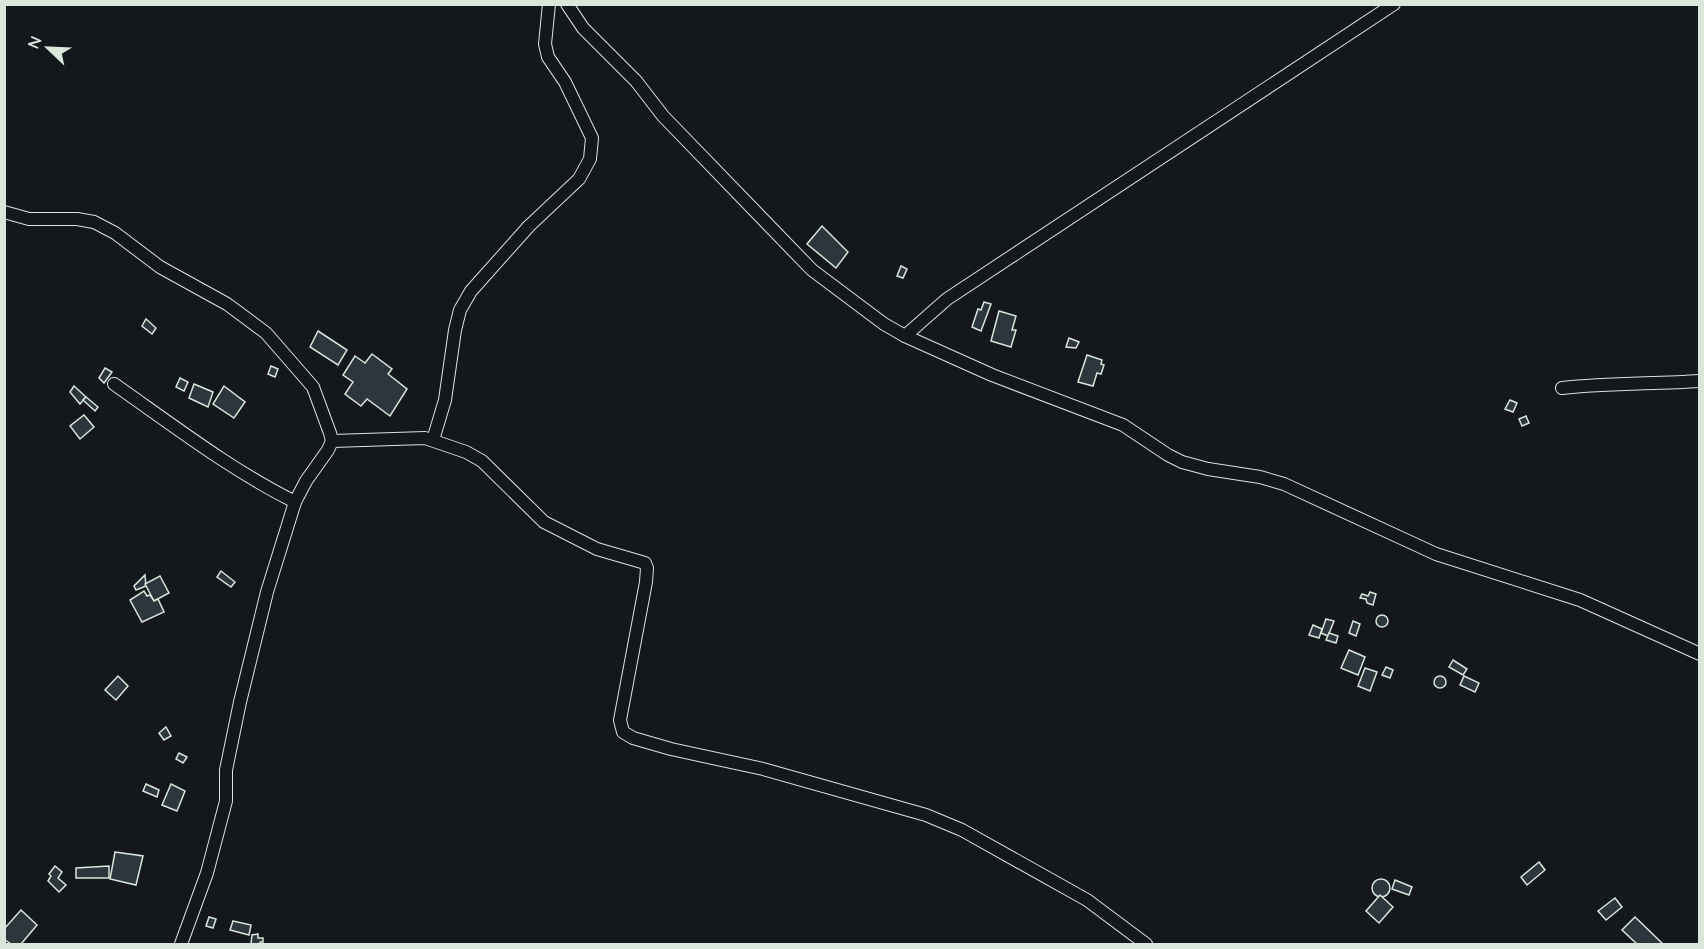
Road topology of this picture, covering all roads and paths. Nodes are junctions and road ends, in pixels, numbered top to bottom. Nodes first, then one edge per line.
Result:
1 (549, 4) edge
2 (567, 4) edge
3 (1394, 4) edge
4 (4, 212) edge
5 (905, 336) junction
6 (1700, 381) edge
7 (114, 384) dead end
8 (1562, 388) dead end
9 (433, 440) junction
10 (332, 441) junction
11 (295, 502) junction
12 (1700, 654) edge
13 (182, 945) edge
14 (1146, 945) edge

1 - 9 street
2 - 5 street
3 - 5 street
4 - 10 street
5 - 12 street
6 - 8 street
7 - 11 street
9 - 10 street
9 - 14 street
10 - 11 street
11 - 13 street

